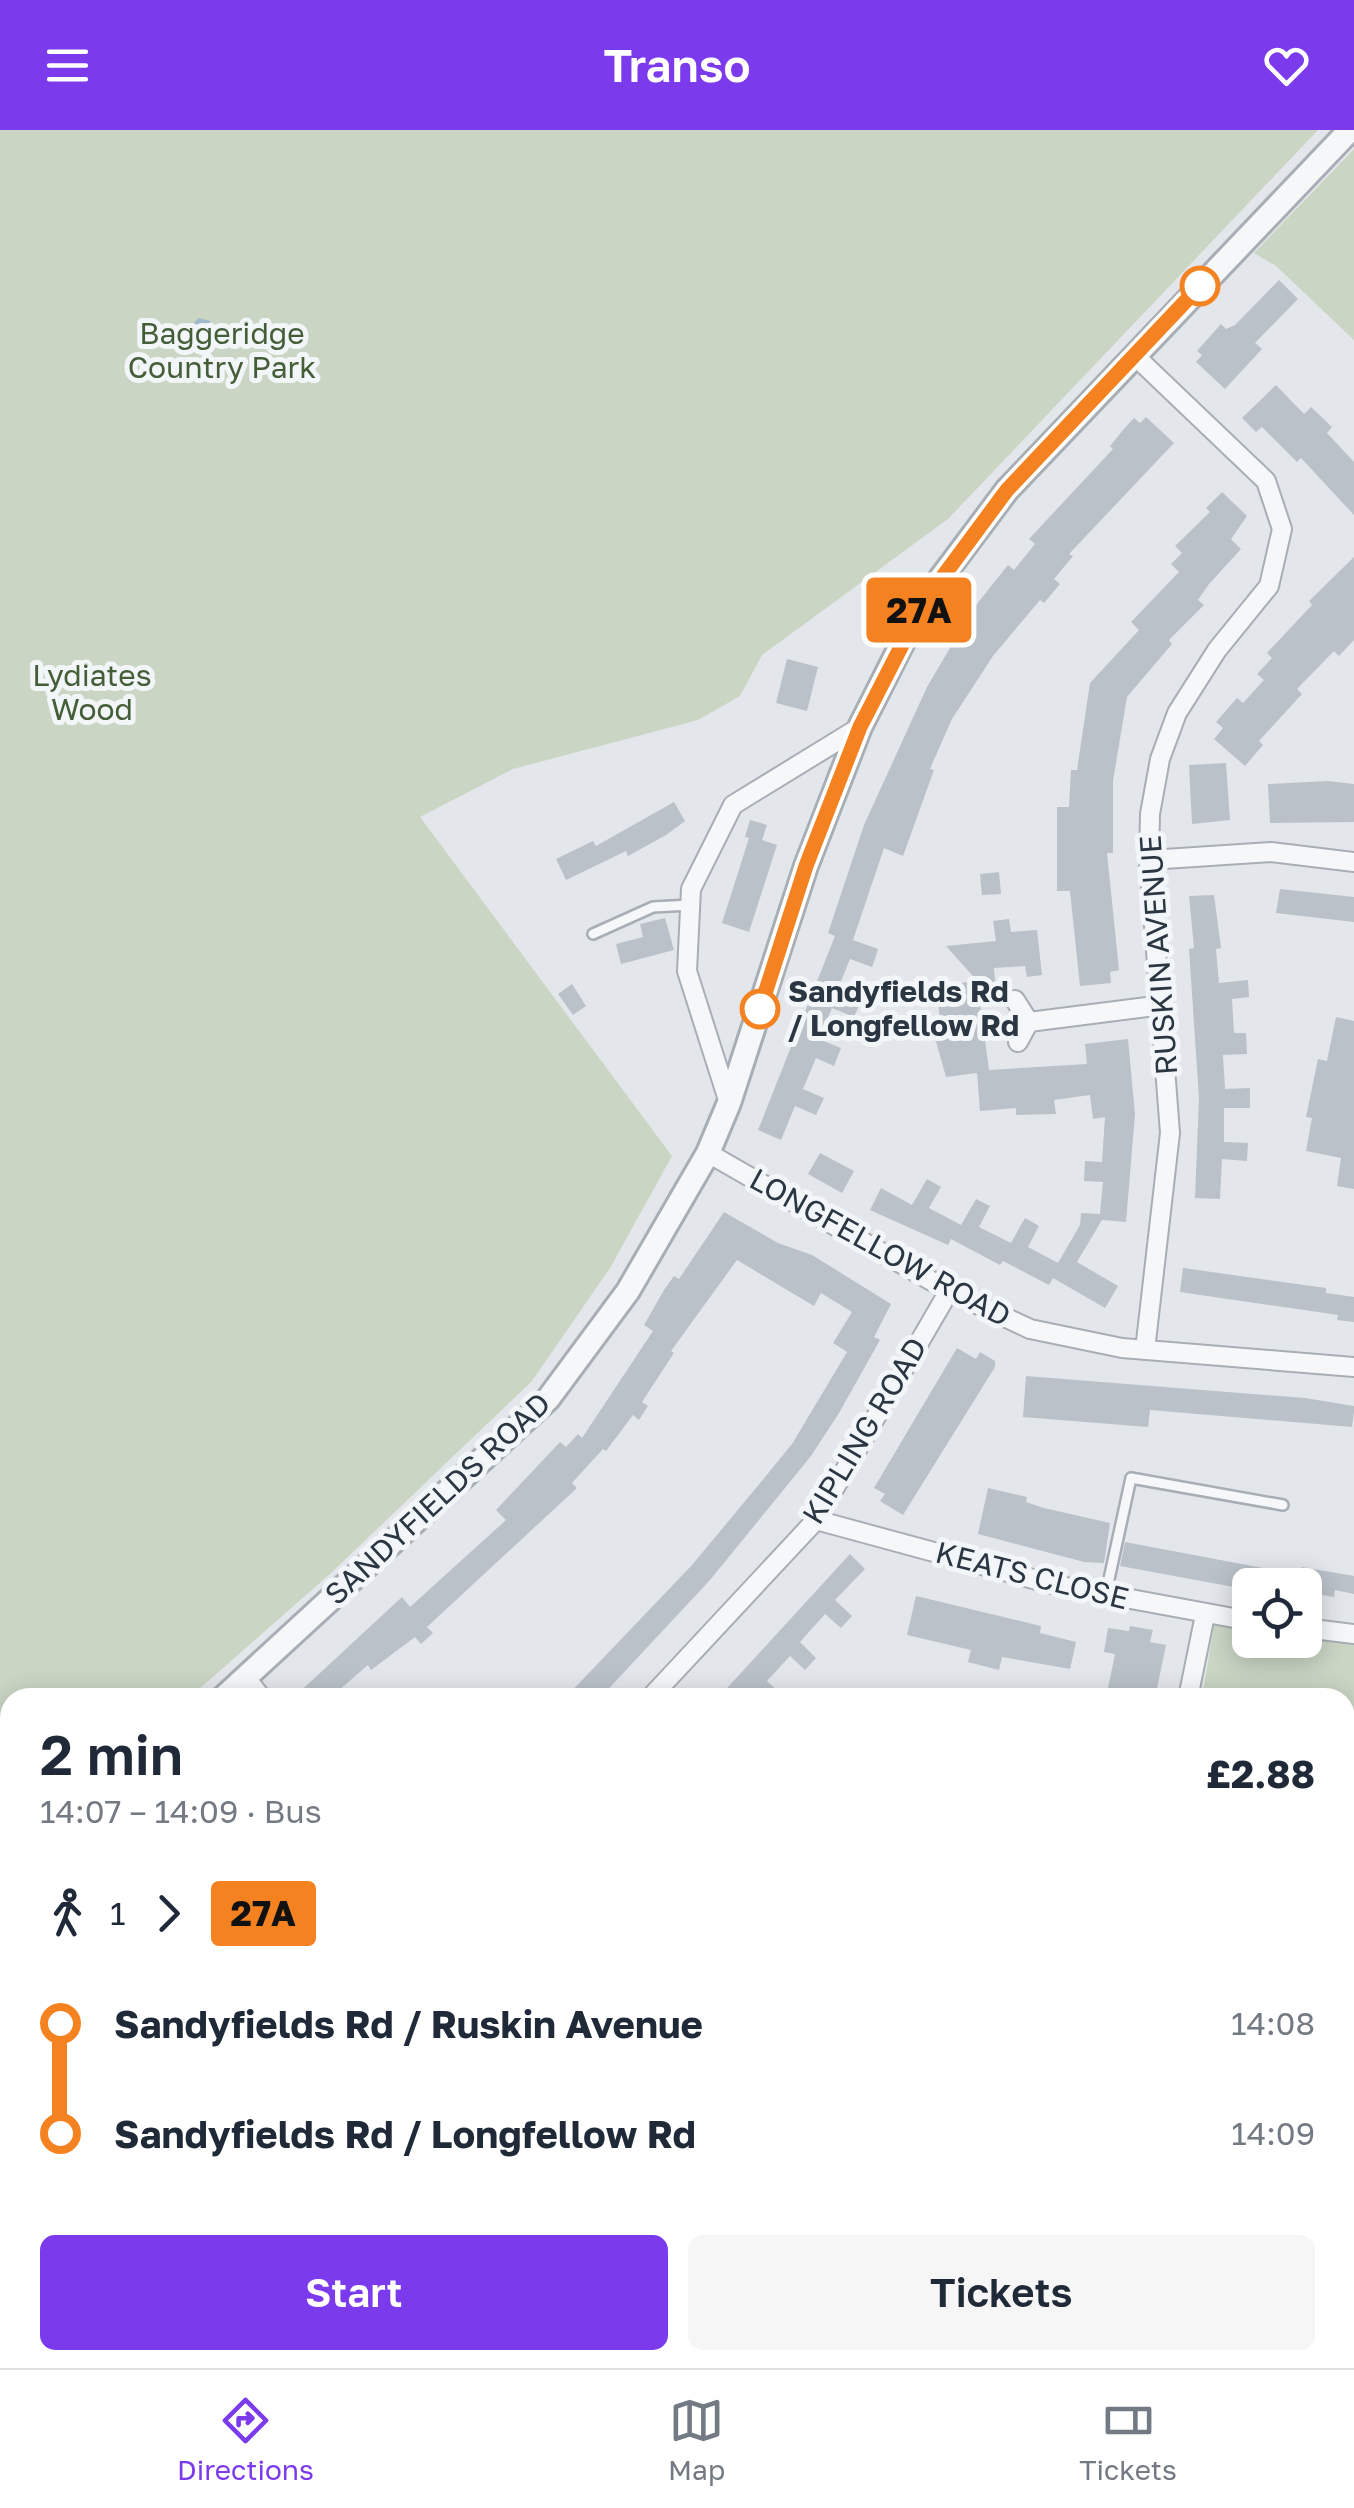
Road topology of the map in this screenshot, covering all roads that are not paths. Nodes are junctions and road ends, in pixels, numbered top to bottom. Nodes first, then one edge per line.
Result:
1 (1350, 130) edge
2 (1134, 355) junction
3 (860, 727) junction
4 (1149, 860) junction
5 (1354, 862) edge
6 (690, 905) junction
7 (593, 934) dead end
8 (1015, 1000) dead end
9 (1163, 1006) junction
10 (1029, 1022) junction
11 (1018, 1042) dead end
12 (729, 1104) junction
13 (708, 1153) junction
14 (949, 1291) junction
15 (1146, 1350) junction
16 (1354, 1367) edge
17 (1283, 1505) dead end
18 (816, 1520) junction
19 (1106, 1595) junction
20 (1205, 1614) junction
21 (1232, 1618) edge
22 (1322, 1630) edge
23 (1354, 1634) edge
24 (246, 1678) junction
25 (234, 1688) edge
26 (254, 1688) edge
27 (659, 1688) edge
28 (1190, 1688) edge

1 - 2 street, SANDYFIELDS ROAD
2 - 3 street, SANDYFIELDS ROAD
2 - 4 street, RUSKIN AVENUE
3 - 6 street
3 - 12 street, SANDYFIELDS ROAD
4 - 5 street
4 - 9 street, RUSKIN AVENUE
6 - 7 lane
6 - 12 street
8 - 10 street
9 - 10 street
9 - 15 street, RUSKIN AVENUE
10 - 11 street
12 - 13 street, SANDYFIELDS ROAD
13 - 14 street, LONGFELLOW ROAD
13 - 24 street, SANDYFIELDS ROAD
14 - 15 street, LONGFELLOW ROAD
14 - 18 street, KIPLING ROAD
15 - 16 street, LONGFELLOW ROAD
17 - 19 lane
18 - 19 street, KEATS CLOSE
18 - 27 street, KIPLING ROAD
19 - 20 street, KEATS CLOSE
20 - 21 street, KEATS CLOSE
20 - 28 street
22 - 23 street
24 - 25 street, SANDYFIELDS ROAD
24 - 26 street

